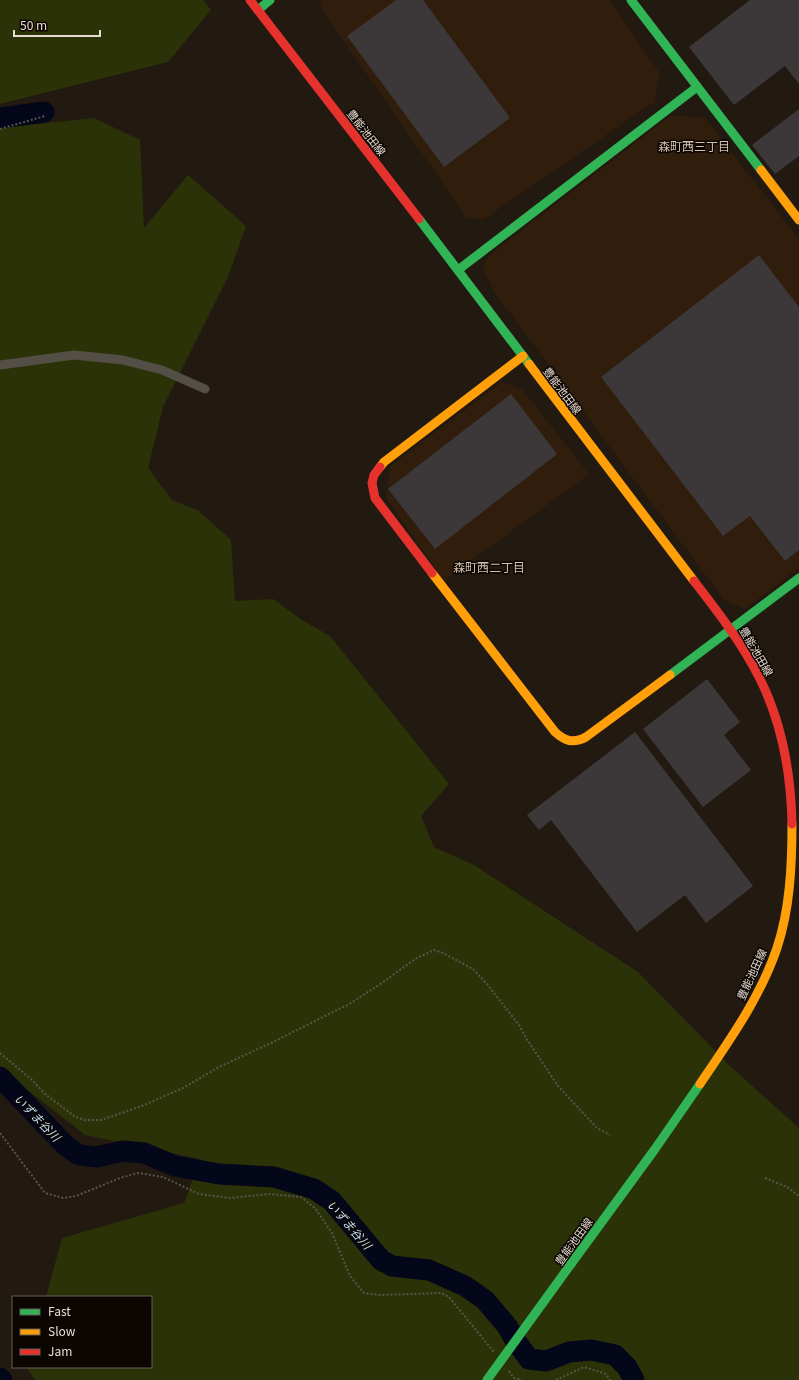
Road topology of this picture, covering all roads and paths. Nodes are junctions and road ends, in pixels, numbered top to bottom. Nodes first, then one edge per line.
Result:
1 (250, 0) edge
2 (270, 0) edge
3 (631, 0) edge
4 (258, 10) junction
5 (697, 87) junction
6 (45, 116) dead end
7 (0, 129) edge
8 (799, 220) edge
9 (458, 270) junction
10 (522, 356) junction
11 (0, 365) edge
12 (205, 389) dead end
13 (799, 578) edge
14 (731, 630) junction
15 (0, 1052) edge
16 (0, 1133) edge
17 (610, 1135) dead end
18 (765, 1178) dead end
19 (799, 1196) edge
20 (494, 1353) dead end
21 (504, 1365) dead end
22 (514, 1379) edge
23 (487, 1380) edge
24 (522, 1380) edge
25 (556, 1380) edge
26 (610, 1380) edge

1 - 4 main road, 豊能池田線
2 - 4 main road
3 - 5 main road
4 - 9 main road, 豊能池田線
5 - 8 main road
5 - 9 main road
6 - 7 path
9 - 10 main road, 豊能池田線
10 - 14 main road, 豊能池田線
10 - 14 main road
11 - 12 street
13 - 14 main road
14 - 23 main road, 豊能池田線, bridge
15 - 17 path
16 - 20 path
18 - 19 path
21 - 22 path
22 - 24 path
25 - 26 path

